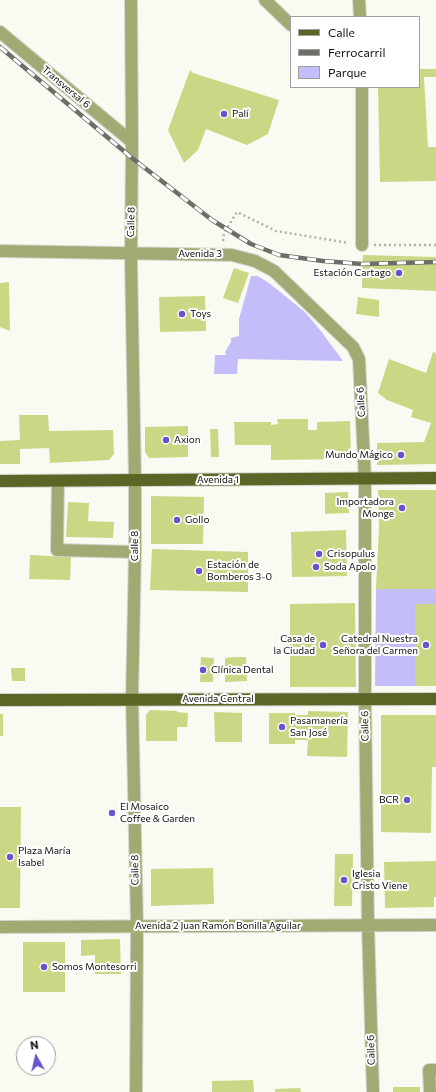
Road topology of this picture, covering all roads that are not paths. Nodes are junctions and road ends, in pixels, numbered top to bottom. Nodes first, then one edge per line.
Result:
1 (131, 0) edge
2 (265, 0) edge
3 (359, 0) edge
4 (360, 16) edge
5 (290, 24) edge
6 (0, 32) edge
7 (361, 88) edge
8 (132, 142) junction
9 (362, 245) road end
10 (0, 252) edge
11 (131, 254) junction
12 (359, 359) joint
13 (436, 478) edge
14 (365, 480) junction
15 (0, 481) edge
16 (58, 481) junction
17 (135, 481) junction
18 (135, 552) junction
19 (132, 699) junction
20 (365, 699) junction
21 (436, 699) edge
22 (0, 700) edge
23 (137, 926) junction
24 (368, 926) junction
25 (436, 926) edge
26 (0, 927) edge
27 (436, 1070) edge
28 (136, 1092) edge
29 (373, 1092) edge
30 (430, 1092) edge

1 - 8 street, Calle 8
2 - 5 street
3 - 4 street
6 - 8 street, Transversal 6
7 - 9 street
8 - 11 street, Calle 8
10 - 11 street, Avenida 3
11 - 12 street, Avenida 3
11 - 17 street, Calle 8
12 - 14 street, Calle 6
13 - 14 main road, Avenida 1
14 - 17 main road, Avenida 1
14 - 20 street, Calle 6
15 - 16 main road, Avenida 1
16 - 17 main road, Avenida 1
16 - 18 street
17 - 18 street, Calle 8
18 - 19 street, Calle 8
19 - 20 main road, Avenida Central
19 - 22 main road, Avenida Central
19 - 23 street, Calle 8
20 - 21 main road, Avenida Central
20 - 24 street, Calle 6
23 - 24 street, Avenida 2 Juan Ramón Bonilla Aguilar
23 - 26 street, Avenida 2 Juan Ramón Bonilla Aguilar
23 - 28 street, Calle 8
24 - 25 street, Avenida 2 Juan Ramón Bonilla Aguilar
24 - 29 street, Calle 6
27 - 30 street

